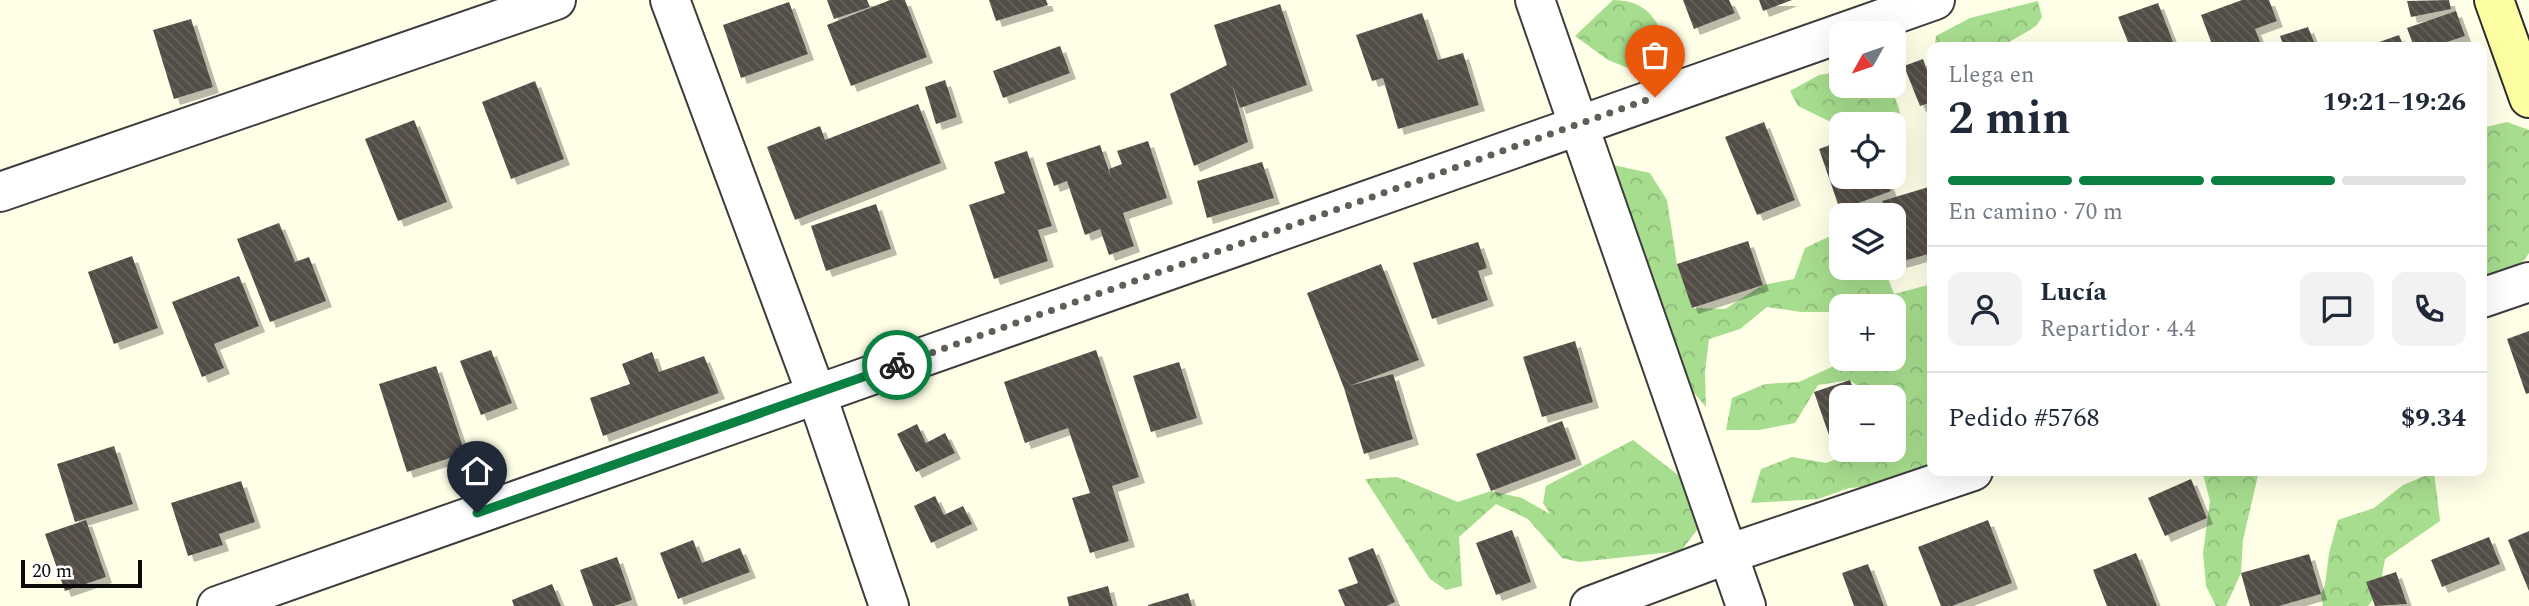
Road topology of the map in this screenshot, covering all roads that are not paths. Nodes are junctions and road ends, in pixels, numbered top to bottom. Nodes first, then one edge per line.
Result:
1 (556, 0) edge
2 (670, 0) edge
3 (1535, 0) edge
4 (1935, 0) edge
5 (2494, 0) edge
6 (2529, 98) edge
7 (1579, 124) junction
8 (0, 192) edge
9 (2529, 282) edge
10 (2487, 296) edge
11 (816, 393) junction
12 (1958, 476) edge
13 (1728, 554) junction
14 (217, 606) edge
15 (889, 606) edge
16 (1590, 606) edge
17 (1746, 606) edge

1 - 8 street
2 - 11 street
3 - 7 street
4 - 7 street
5 - 6 street
7 - 11 street
7 - 13 street
9 - 10 street
11 - 14 street
11 - 15 street
12 - 13 street
13 - 16 street
13 - 17 street

